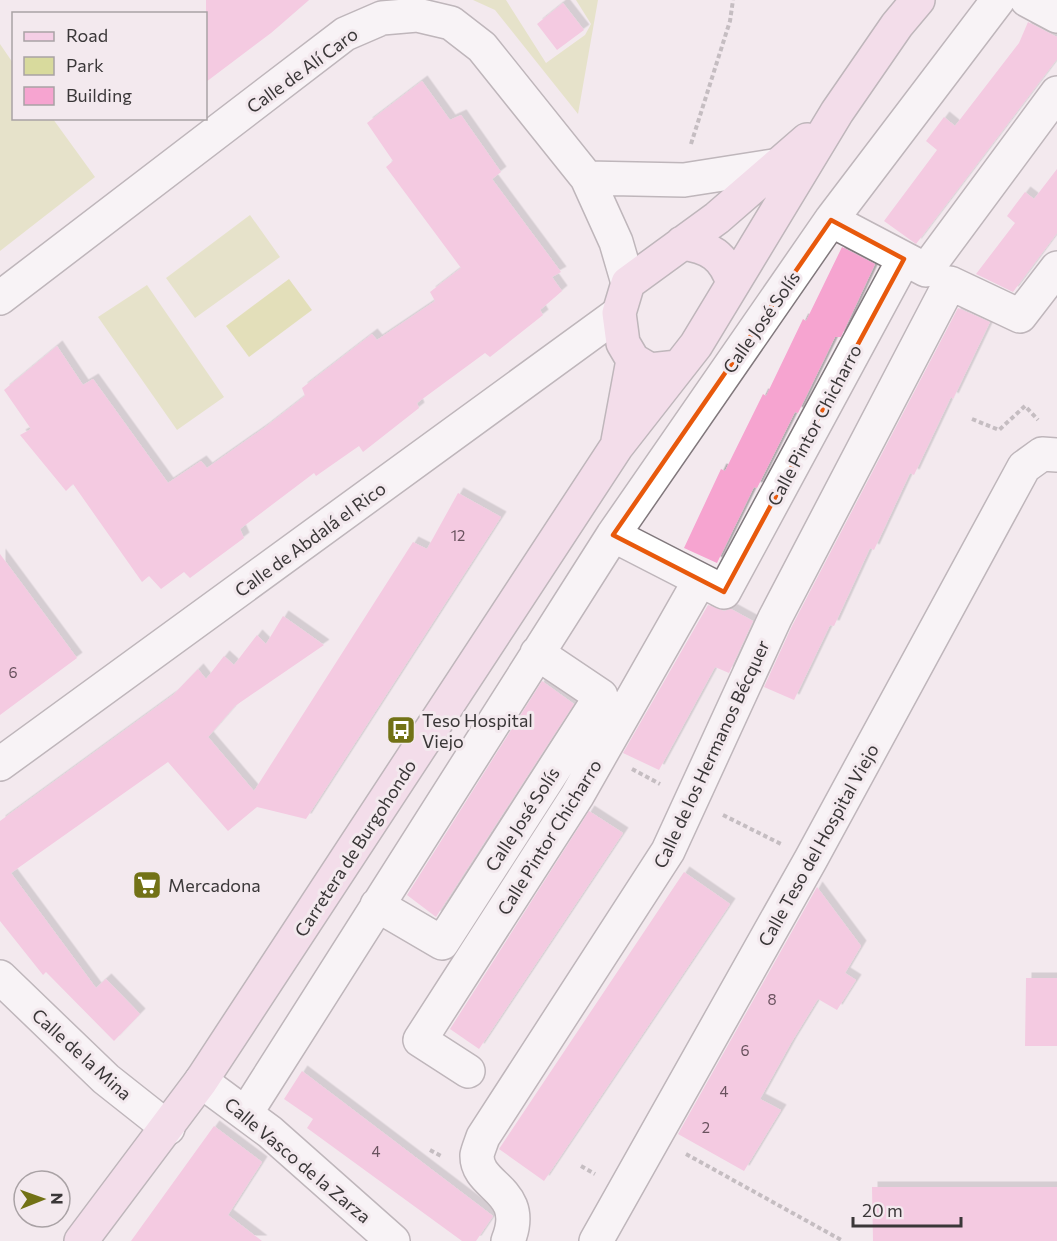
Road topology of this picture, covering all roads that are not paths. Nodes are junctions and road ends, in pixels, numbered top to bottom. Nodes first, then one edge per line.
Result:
1 (918, 0) edge
2 (999, 0) edge
3 (1027, 0) edge
4 (1057, 16) edge
5 (1057, 93) edge
6 (837, 112) junction
7 (780, 165) junction
8 (587, 178) junction
9 (831, 220) junction
10 (682, 243) junction
11 (1057, 268) edge
12 (927, 271) junction
13 (733, 283) junction
14 (0, 298) edge
15 (624, 298) junction
16 (633, 360) junction
17 (678, 367) junction
18 (1047, 445) edge
19 (617, 446) junction
20 (613, 535) junction
21 (712, 586) junction
22 (537, 653) junction
23 (0, 764) edge
24 (377, 905) junction
25 (5, 991) edge
26 (468, 1071) dead end
27 (201, 1081) junction
28 (246, 1113) junction
29 (168, 1128) junction
30 (81, 1241) edge
31 (393, 1241) edge
32 (508, 1241) edge
33 (596, 1241) edge

1 - 6 main road
2 - 9 street, Calle José Solís
3 - 4 street
5 - 12 street, Calle de los Hermanos Bécquer
6 - 7 main road
6 - 13 main road
7 - 8 street
7 - 10 main road
8 - 14 street, Calle de Alí Caro
8 - 15 street, Calle de Alí Caro
9 - 12 street
9 - 20 street, Calle José Solís
10 - 13 main road
10 - 15 main road
11 - 12 street
12 - 21 street, Calle Pintor Chicharro
12 - 32 street, Calle de los Hermanos Bécquer
13 - 17 main road
15 - 16 main road
15 - 23 street, Calle de Abdalá el Rico
16 - 17 main road
16 - 19 main road, Carretera de Burgohondo
17 - 19 main road, Carretera de Burgohondo
18 - 33 street, Calle Teso del Hospital Viejo
19 - 27 main road, Carretera de Burgohondo
20 - 21 street
20 - 22 street, Calle José Solís
21 - 26 street, Calle Pintor Chicharro
22 - 24 street, Calle José Solís
22 - 24 street, Calle José Solís
24 - 28 street, Calle José Solís
25 - 29 street, Calle de la Mina
27 - 28 street, Calle Vasco de la Zarza
27 - 29 main road, Carretera de Burgohondo
28 - 31 street, Calle Vasco de la Zarza
29 - 30 main road, Carretera de Burgohondo

